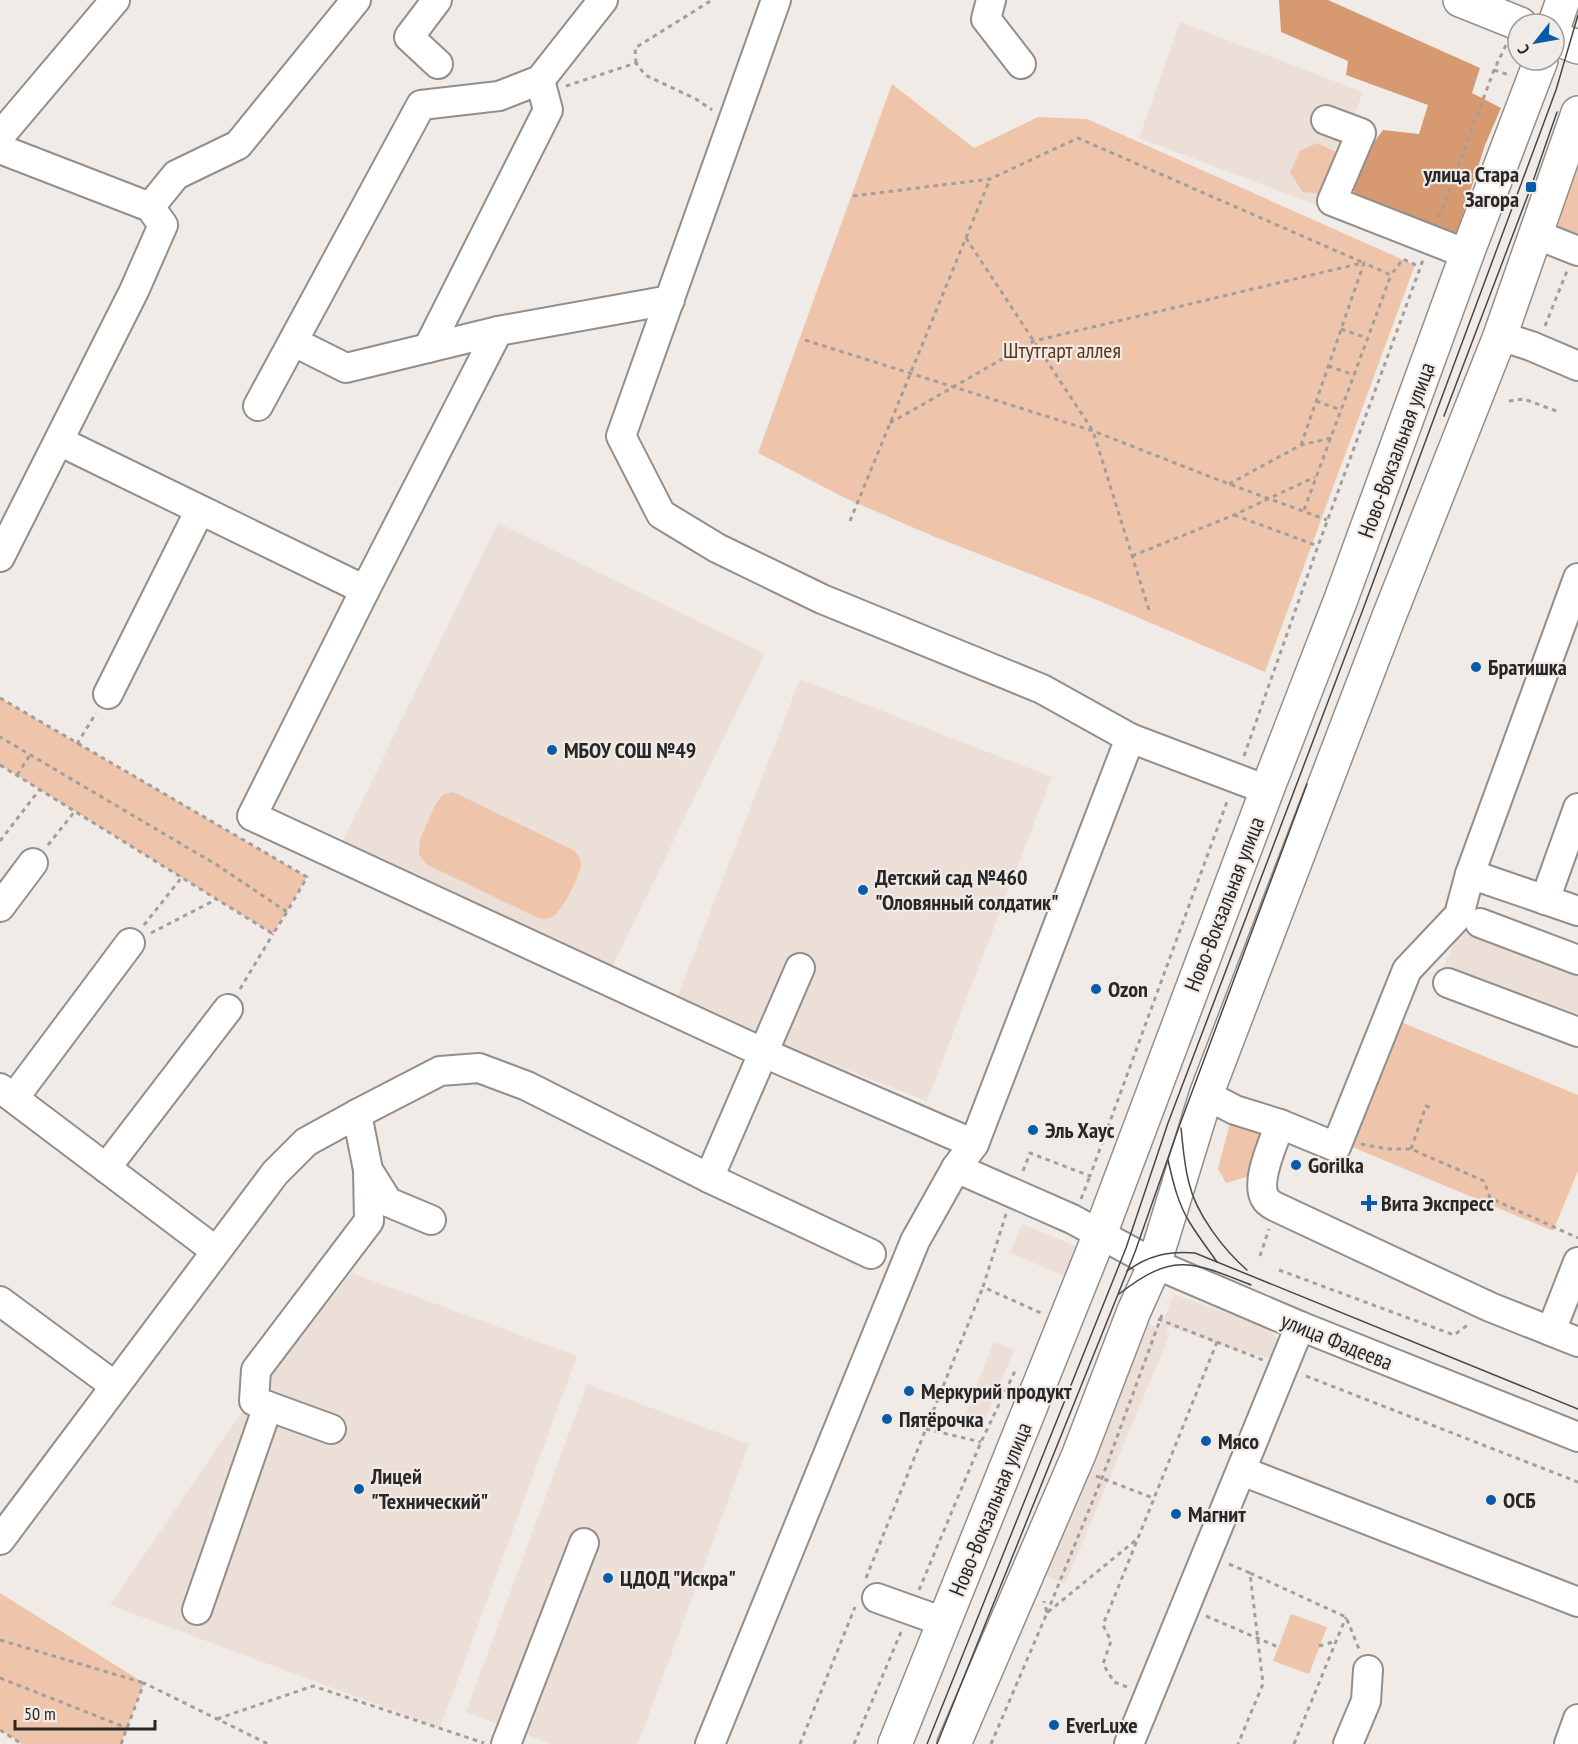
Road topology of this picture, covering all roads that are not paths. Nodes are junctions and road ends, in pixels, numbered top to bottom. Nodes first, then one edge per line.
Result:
1 (115, 0) edge
2 (356, 0) edge
3 (437, 0) edge
4 (603, 0) edge
5 (777, 0) edge
6 (991, 0) edge
7 (1460, 0) edge
8 (1506, 18) edge
9 (438, 64) dead end
10 (1021, 64) dead end
11 (1536, 72) edge
12 (542, 87) junction
13 (1578, 113) edge
14 (1326, 120) dead end
15 (0, 136) edge
16 (0, 148) edge
17 (150, 207) junction
18 (1535, 234) junction
19 (1467, 254) junction
20 (1573, 260) edge
21 (670, 300) junction
22 (498, 332) junction
23 (1500, 336) junction
24 (294, 342) junction
25 (428, 348) junction
26 (1578, 366) edge
27 (258, 406) dead end
28 (59, 441) junction
29 (200, 510) junction
30 (0, 557) edge
31 (1578, 579) edge
32 (365, 590) junction
33 (108, 694) road end
34 (1130, 738) junction
35 (1267, 790) junction
36 (1578, 808) edge
37 (33, 863) road end
38 (1470, 874) junction
39 (1545, 900) junction
40 (0, 907) edge
41 (1578, 912) edge
42 (1480, 923) dead end
43 (130, 943) road end
44 (1578, 960) edge
45 (800, 968) dead end
46 (1448, 982) dead end
47 (228, 1009) road end
48 (1578, 1032) edge
49 (764, 1053) junction
50 (7, 1093) edge
51 (1206, 1095) junction
52 (357, 1114) junction
53 (1280, 1124) junction
54 (974, 1144) junction
55 (106, 1168) junction
56 (956, 1168) junction
57 (368, 1170) junction
58 (709, 1178) junction
59 (431, 1220) dead end
60 (1101, 1234) junction
61 (216, 1251) junction
62 (871, 1254) dead end
63 (1578, 1262) edge
64 (1155, 1264) junction
65 (0, 1301) edge
66 (1300, 1326) junction
67 (1551, 1331) junction
68 (1578, 1342) edge
69 (115, 1386) junction
70 (268, 1406) junction
71 (331, 1430) dead end
72 (1578, 1437) edge
73 (1242, 1471) junction
74 (0, 1540) edge
75 (584, 1543) dead end
76 (866, 1595) road end
77 (1578, 1602) edge
78 (197, 1610) dead end
79 (944, 1622) junction
80 (1368, 1670) road end
81 (1578, 1719) edge
82 (506, 1744) edge
83 (710, 1744) edge
84 (895, 1744) edge
85 (954, 1744) edge
86 (1129, 1744) edge
87 (1348, 1744) edge
88 (1569, 1744) edge

1 - 15 street
2 - 17 street
3 - 9 street
4 - 12 street
5 - 21 street
6 - 10 street
7 - 8 main road
11 - 19 main road, Ново-Вокзальная улица
12 - 24 street
12 - 25 street
13 - 18 main road
14 - 19 street
16 - 17 street
17 - 28 street
18 - 20 street
18 - 23 main road
19 - 35 main road, Ново-Вокзальная улица
21 - 22 street
21 - 34 street
22 - 25 street
22 - 32 street
23 - 26 street
23 - 51 main road
24 - 25 street
24 - 27 street
28 - 29 street
28 - 30 street
29 - 32 street
29 - 33 street
31 - 38 street
32 - 49 street
34 - 35 street
34 - 54 street
35 - 60 main road, Ново-Вокзальная улица
36 - 39 street
37 - 40 street
38 - 39 street
38 - 53 street
39 - 41 street
42 - 44 street
43 - 50 street
45 - 49 street
46 - 48 street
47 - 55 street
49 - 54 street
49 - 58 street
50 - 55 street
51 - 53 street
51 - 64 main road
52 - 57 street
52 - 58 street
52 - 61 street
53 - 67 street
54 - 56 street
55 - 61 street
56 - 60 street, улица Фадеева
56 - 83 street
57 - 59 street
57 - 70 street
58 - 62 street
60 - 64 street, улица Фадеева
60 - 79 main road, Ново-Вокзальная улица
61 - 69 street
63 - 67 street
64 - 66 street, улица Фадеева
64 - 85 main road
65 - 69 street
66 - 72 street, улица Фадеева
66 - 73 street
67 - 68 street
69 - 74 street
70 - 71 street
70 - 78 street
73 - 77 street
73 - 86 street
75 - 82 street
76 - 79 street
79 - 84 main road, Ново-Вокзальная улица
80 - 87 street
81 - 88 street

